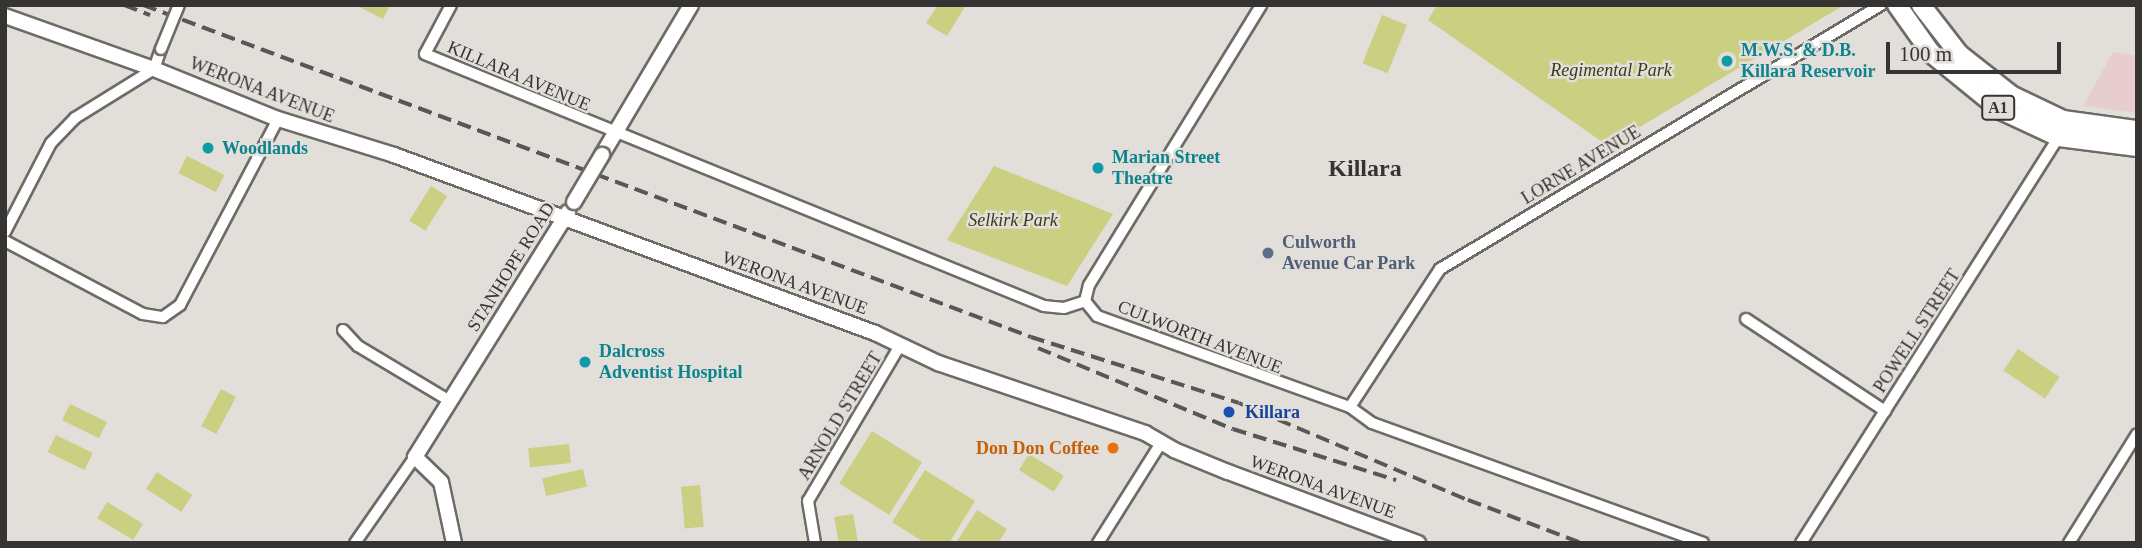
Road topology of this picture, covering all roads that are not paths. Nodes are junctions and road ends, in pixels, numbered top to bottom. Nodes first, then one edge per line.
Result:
1 (179, 5) edge
2 (451, 5) edge
3 (691, 5) edge
4 (1261, 5) edge
5 (1881, 5) edge
6 (1897, 5) edge
7 (1921, 5) edge
8 (5, 16) edge
9 (154, 69) junction
10 (278, 119) junction
11 (2137, 130) edge
12 (614, 132) junction
13 (2059, 137) junction
14 (2137, 147) edge
15 (564, 218) junction
16 (5, 232) edge
17 (5, 241) edge
18 (1085, 301) junction
19 (1746, 319) dead end
20 (343, 330) dead end
21 (899, 347) junction
22 (450, 401) junction
23 (1350, 407) junction
24 (1885, 411) junction
25 (2137, 434) edge
26 (1161, 443) junction
27 (415, 457) junction
28 (1413, 542) edge
29 (355, 543) edge
30 (454, 543) edge
31 (815, 543) edge
32 (1098, 543) edge
33 (1703, 543) edge
34 (1801, 543) edge
35 (2069, 543) edge

1 - 9 street, bridge
2 - 12 street, KILLARA AVENUE
3 - 12 street, STANHOPE ROAD
4 - 18 street
5 - 23 street, LORNE AVENUE
6 - 13 highway, A1
7 - 11 highway, A1
8 - 9 street, WERONA AVENUE
9 - 10 street, WERONA AVENUE
9 - 16 street
10 - 15 street, WERONA AVENUE
10 - 17 street
12 - 15 street, STANHOPE ROAD, bridge
12 - 18 street
13 - 14 highway, A1
13 - 24 street, POWELL STREET
15 - 21 street, WERONA AVENUE
15 - 22 street, STANHOPE ROAD
18 - 23 street, CULWORTH AVENUE
19 - 24 street
20 - 22 street
21 - 26 street, WERONA AVENUE
21 - 31 street, ARNOLD STREET
22 - 27 street, STANHOPE ROAD
23 - 33 street, CULWORTH AVENUE
24 - 34 street, POWELL STREET
25 - 35 street
26 - 28 street, WERONA AVENUE
26 - 32 street
27 - 29 street, STANHOPE ROAD
27 - 30 street

